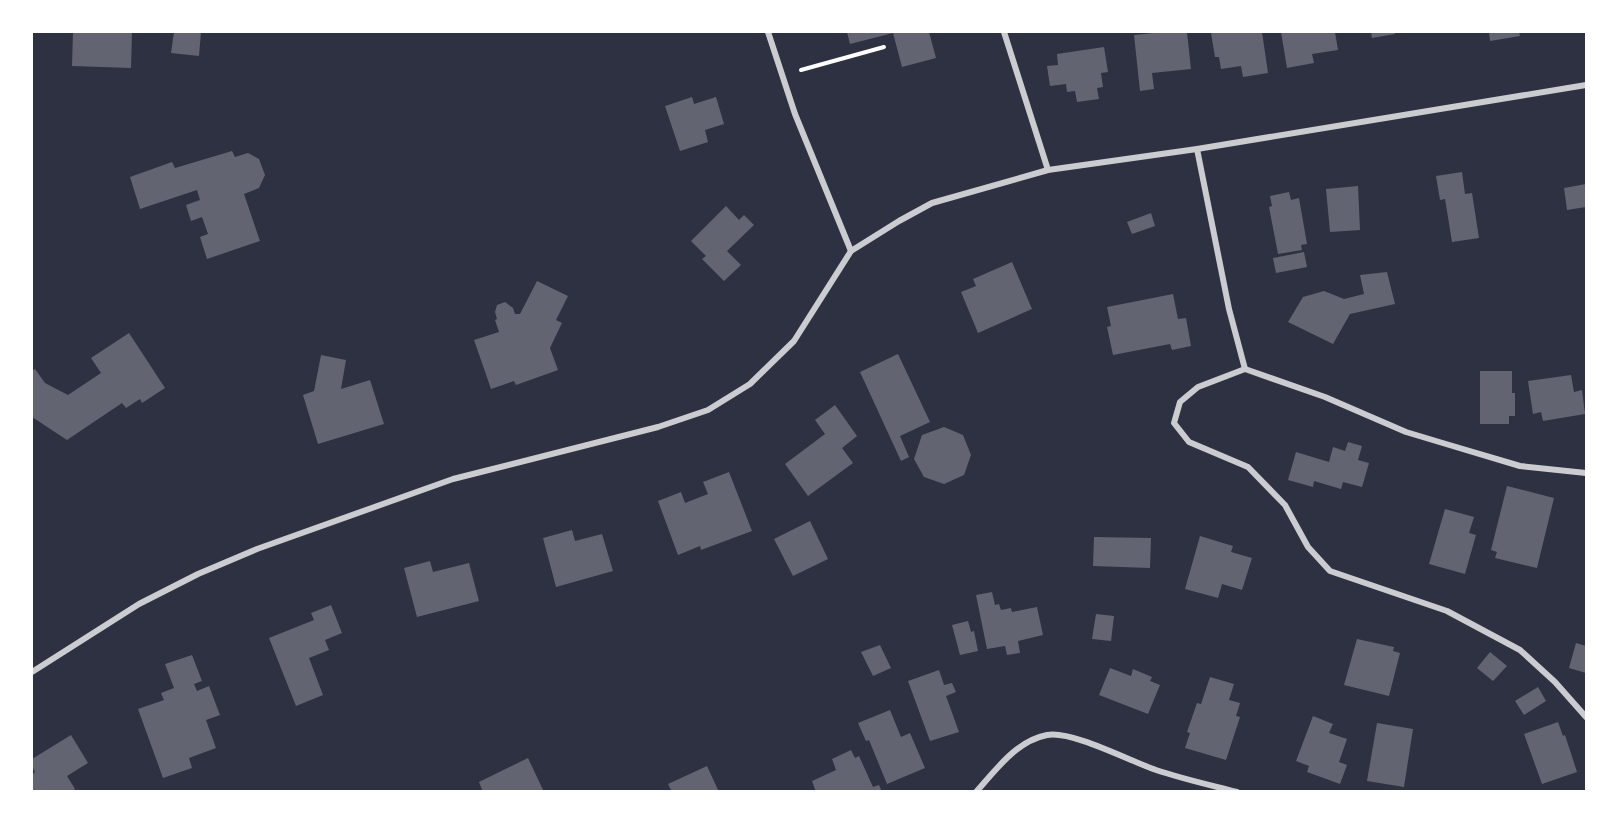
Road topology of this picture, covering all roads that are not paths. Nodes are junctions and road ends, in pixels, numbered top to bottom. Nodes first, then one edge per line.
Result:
1 (768, 32) edge
2 (1004, 32) edge
3 (1587, 85) edge
4 (1197, 149) junction
5 (1048, 170) junction
6 (851, 251) junction
7 (1245, 369) junction
8 (1587, 473) edge
9 (32, 672) edge
10 (1587, 717) edge
11 (976, 792) edge
12 (1237, 792) edge

1 - 6 street
2 - 5 street
3 - 4 street
4 - 5 street
4 - 7 street
5 - 6 street
6 - 9 street
7 - 8 street
7 - 10 street
11 - 12 street

